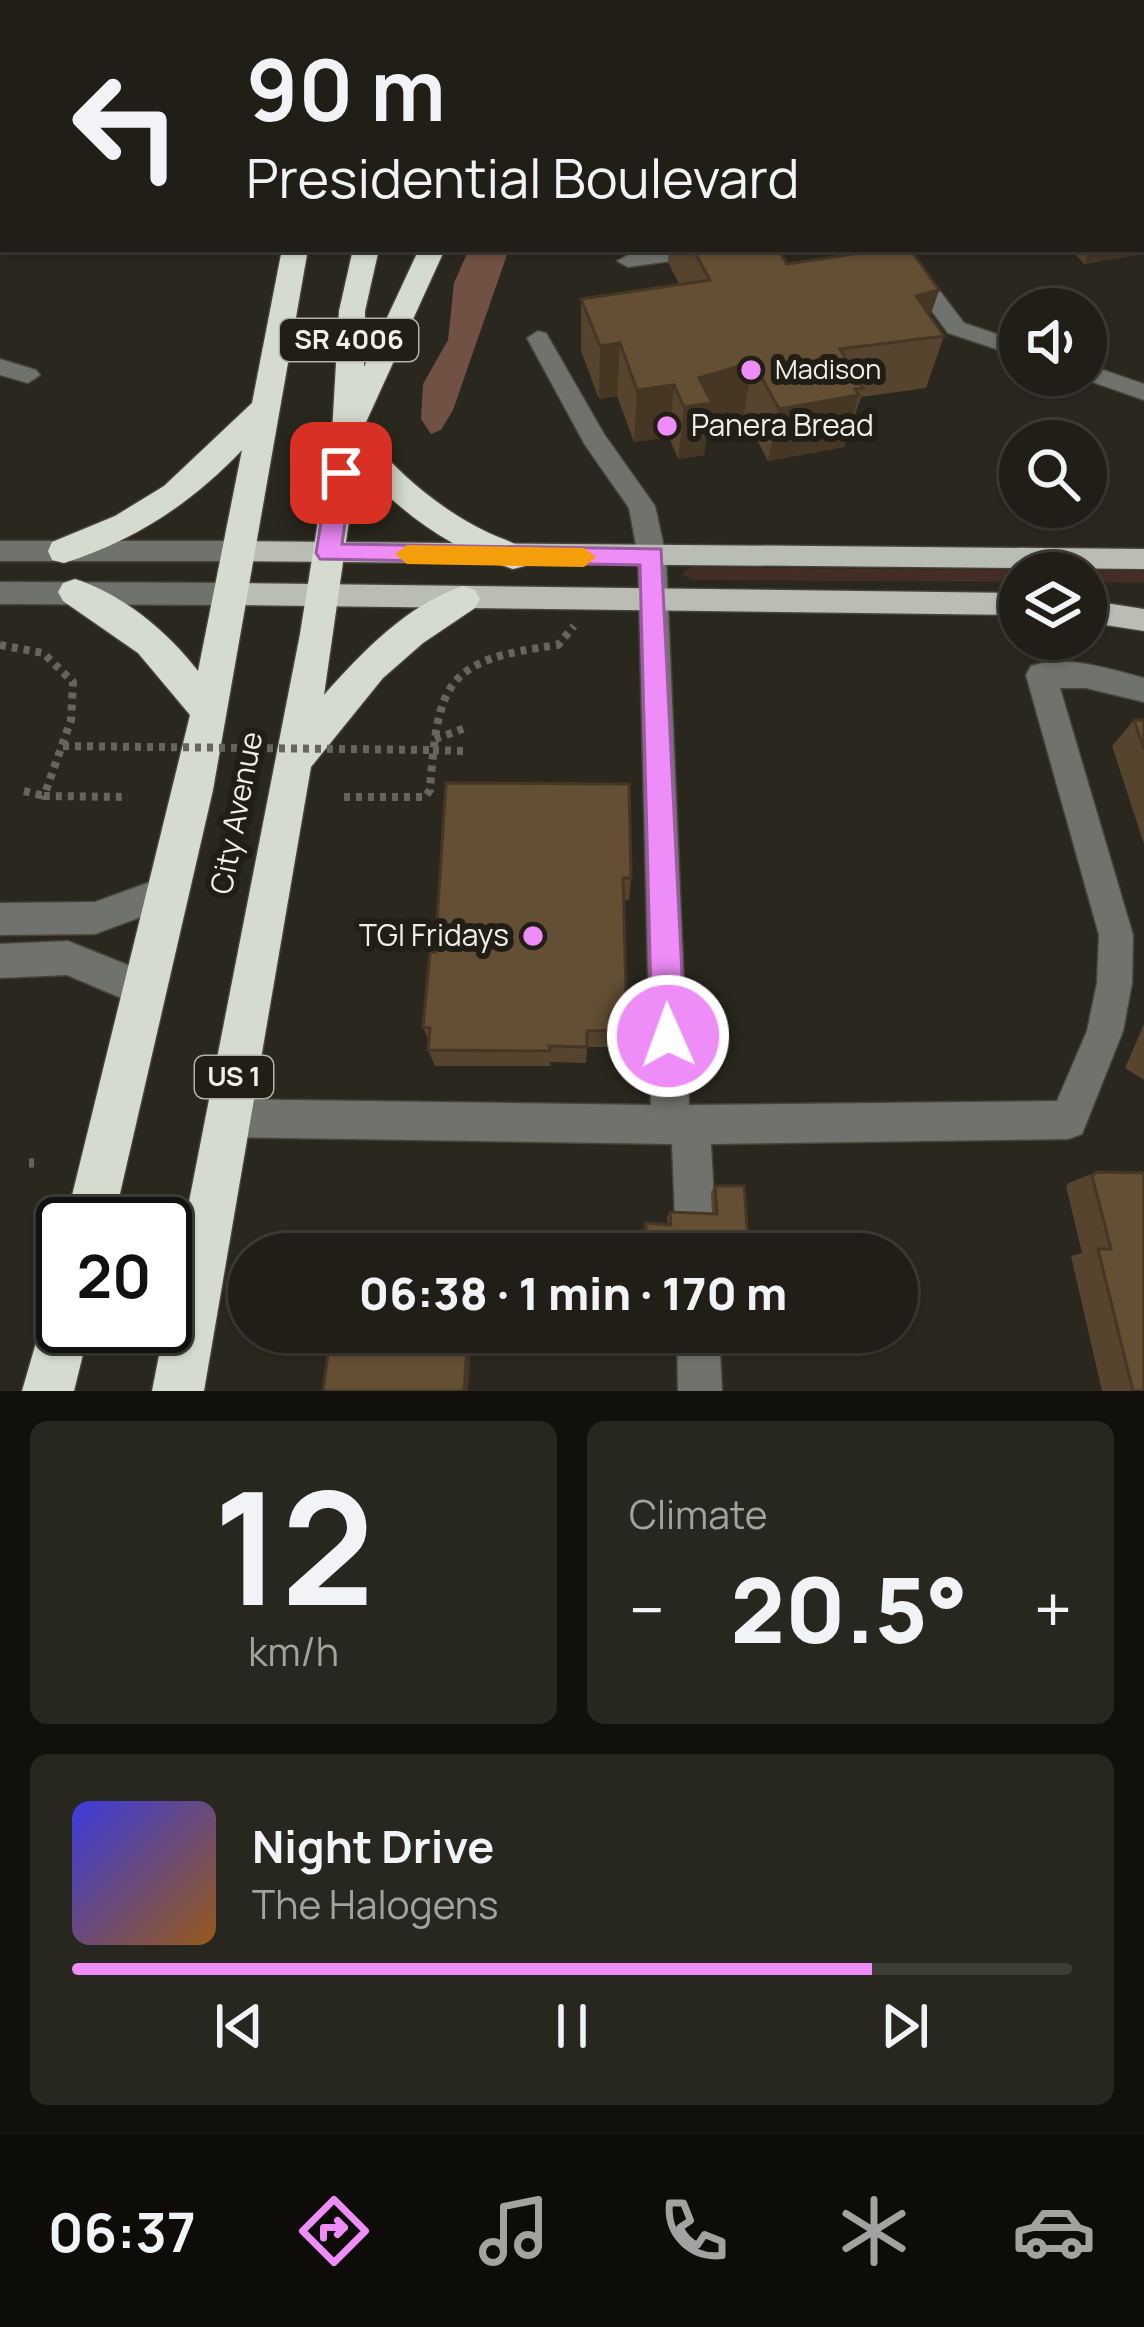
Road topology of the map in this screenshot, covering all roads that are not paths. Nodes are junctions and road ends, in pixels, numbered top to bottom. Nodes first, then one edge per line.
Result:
1 (294, 252) edge
2 (365, 252) edge
3 (431, 252) edge
4 (669, 252) edge
5 (899, 252) edge
6 (624, 255) edge
7 (642, 289) edge
8 (538, 338) dead end
9 (999, 343) edge
10 (0, 367) edge
11 (28, 374) dead end
12 (1107, 379) edge
13 (1144, 392) edge
14 (267, 404) junction
15 (347, 433) junction
16 (0, 551) edge
17 (64, 551) junction
18 (239, 551) junction
19 (328, 553) junction
20 (652, 556) junction
21 (513, 557) junction
22 (1144, 559) edge
23 (0, 592) edge
24 (75, 592) junction
25 (231, 594) junction
26 (322, 597) junction
27 (463, 599) junction
28 (654, 600) junction
29 (999, 604) edge
30 (1144, 605) edge
31 (1107, 607) edge
32 (1107, 612) edge
33 (1144, 620) edge
34 (1144, 690) edge
35 (208, 713) junction
36 (292, 764) junction
37 (172, 890) junction
38 (0, 920) edge
39 (0, 961) edge
40 (146, 991) junction
41 (226, 1118) junction
42 (681, 1125) junction
43 (96, 1197) edge
44 (695, 1218) edge
45 (57, 1353) edge
46 (699, 1353) edge
47 (48, 1391) edge
48 (178, 1391) edge
49 (700, 1391) edge

1 - 14 highway, City Avenue
2 - 15 highway, City Avenue / SR 4006
3 - 15 highway, US 1
4 - 6 street
5 - 9 street
6 - 7 street
8 - 20 street
10 - 11 street
12 - 13 street
14 - 17 highway
14 - 18 highway, City Avenue
15 - 19 highway, City Avenue / US 1
15 - 21 highway
16 - 17 street
17 - 18 street
18 - 19 main road
18 - 25 highway, City Avenue
19 - 21 main road
19 - 26 highway, City Avenue / US 1
20 - 21 main road
20 - 22 main road
20 - 28 street
23 - 24 street
24 - 25 street
24 - 35 highway
25 - 26 main road
25 - 35 highway, City Avenue
26 - 27 main road
26 - 36 highway, City Avenue / US 1
27 - 28 main road
27 - 36 highway
28 - 29 main road
28 - 42 street
30 - 31 main road
32 - 33 main road
34 - 42 street
35 - 37 highway, City Avenue
36 - 41 highway, City Avenue / US 1
37 - 38 street
37 - 40 highway, City Avenue
39 - 40 street
40 - 43 highway, City Avenue
41 - 42 street
41 - 48 highway, City Avenue / US 1
42 - 44 street
45 - 47 highway
46 - 49 street

